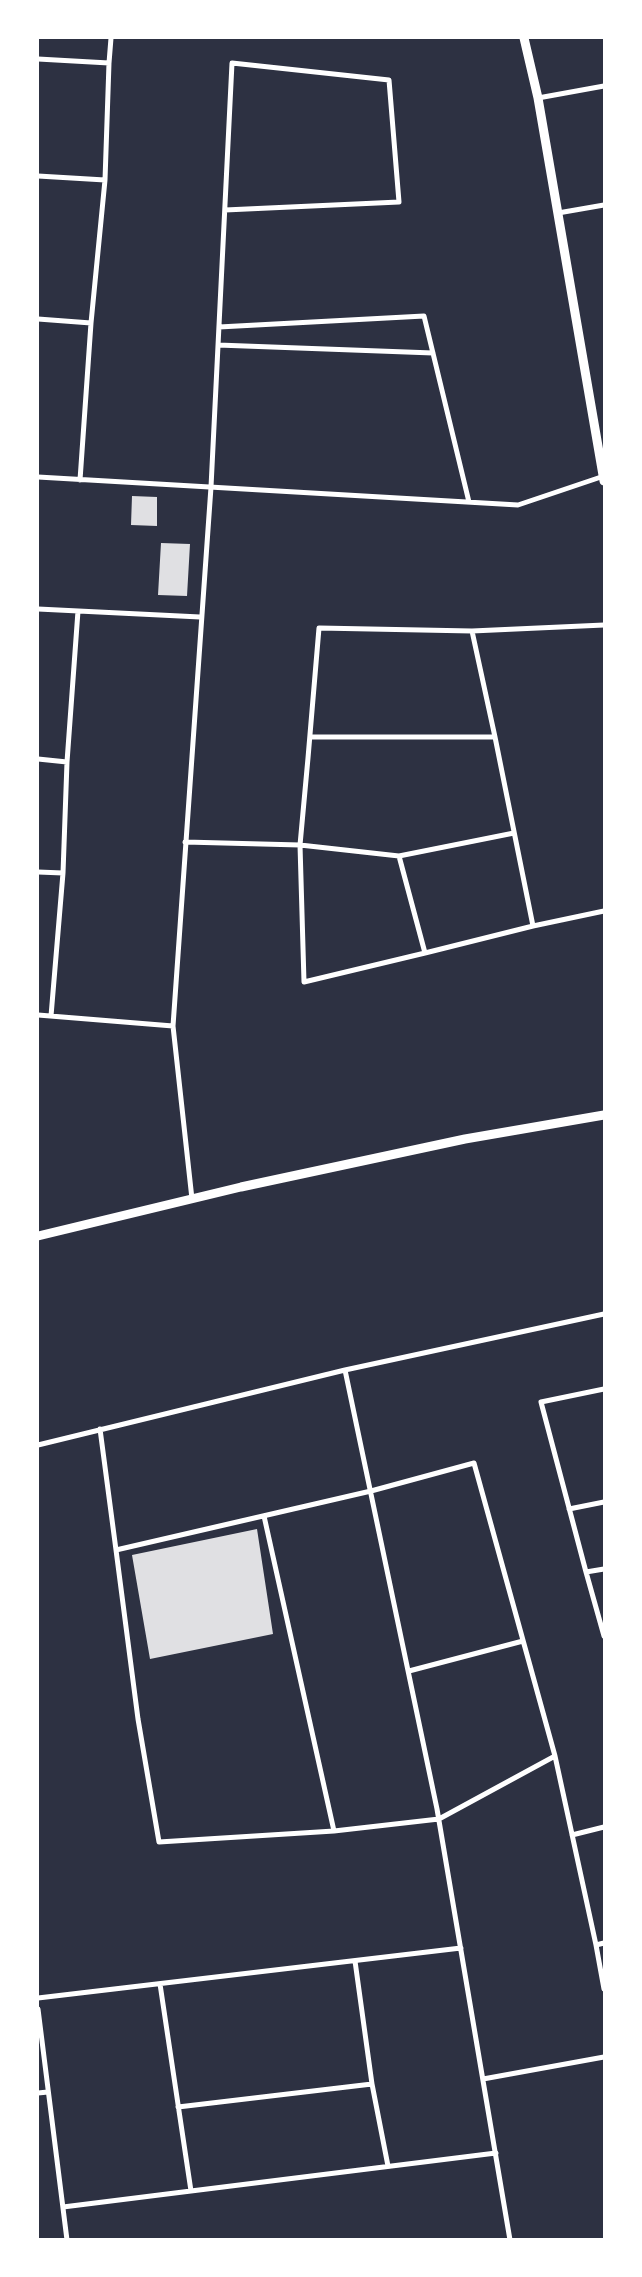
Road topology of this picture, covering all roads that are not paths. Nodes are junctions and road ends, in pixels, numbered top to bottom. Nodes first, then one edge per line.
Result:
1 (111, 38) edge
2 (524, 38) edge
3 (38, 59) edge
4 (109, 62) junction
5 (604, 86) edge
6 (538, 98) junction
7 (38, 176) edge
8 (105, 180) junction
9 (604, 205) edge
10 (225, 210) junction
11 (558, 214) junction
12 (38, 319) edge
13 (91, 322) junction
14 (219, 327) junction
15 (218, 345) junction
16 (433, 353) junction
17 (601, 444) edge
18 (38, 478) edge
19 (604, 479) edge
20 (80, 480) junction
21 (211, 487) junction
22 (469, 502) junction
23 (38, 609) edge
24 (78, 611) junction
25 (200, 617) junction
26 (604, 625) edge
27 (472, 631) junction
28 (310, 737) junction
29 (495, 737) junction
30 (38, 759) edge
31 (67, 762) junction
32 (514, 834) junction
33 (185, 842) junction
34 (300, 844) junction
35 (399, 856) junction
36 (38, 872) edge
37 (63, 873) junction
38 (604, 911) edge
39 (533, 926) junction
40 (425, 953) junction
41 (38, 1015) edge
42 (51, 1016) junction
43 (173, 1026) junction
44 (604, 1116) edge
45 (192, 1199) junction
46 (38, 1236) edge
47 (604, 1314) edge
48 (345, 1370) junction
49 (604, 1389) edge
50 (100, 1429) junction
51 (38, 1445) edge
52 (371, 1491) junction
53 (604, 1502) edge
54 (569, 1509) junction
55 (264, 1516) junction
56 (116, 1550) junction
57 (604, 1569) edge
58 (586, 1572) junction
59 (604, 1636) edge
60 (523, 1641) junction
61 (408, 1671) junction
62 (555, 1756) junction
63 (439, 1819) junction
64 (604, 1827) edge
65 (334, 1831) junction
66 (572, 1835) junction
67 (604, 1943) edge
68 (596, 1945) junction
69 (461, 1948) junction
70 (354, 1961) junction
71 (160, 1984) junction
72 (604, 1989) edge
73 (38, 1998) edge
74 (38, 2009) edge
75 (604, 2057) edge
76 (483, 2079) junction
77 (372, 2084) junction
78 (48, 2092) junction
79 (38, 2093) edge
80 (178, 2107) junction
81 (496, 2153) junction
82 (388, 2166) junction
83 (191, 2191) junction
84 (63, 2207) junction
85 (67, 2240) edge
86 (510, 2240) edge

1 - 4 street
2 - 6 street
3 - 4 street
4 - 8 street
5 - 6 street
6 - 11 street
7 - 8 street
8 - 13 street
9 - 11 street
10 - 10 street
10 - 14 street
11 - 17 street
12 - 13 street
13 - 20 street
14 - 15 street
14 - 16 street
15 - 16 street
15 - 21 street
16 - 22 street
17 - 19 street
18 - 20 street
19 - 22 street
20 - 21 street
21 - 22 street
21 - 25 street
23 - 24 street
24 - 25 street
24 - 31 street
25 - 33 street
26 - 27 street
27 - 28 street
27 - 29 street
28 - 29 street
28 - 34 street
29 - 32 street
30 - 31 street
31 - 37 street
32 - 35 street
32 - 39 street
33 - 34 street
33 - 43 street
34 - 35 street
34 - 40 street
35 - 40 street
36 - 37 street
37 - 42 street
38 - 39 street
39 - 40 street
41 - 42 street
42 - 43 street
43 - 45 street
44 - 45 street
45 - 46 street
47 - 48 street
48 - 50 street
48 - 52 street
49 - 54 street
50 - 51 street
50 - 56 street
52 - 55 street
52 - 60 street
52 - 61 street
53 - 54 street
54 - 58 street
55 - 56 street
55 - 65 street
56 - 65 street
57 - 58 street
58 - 59 street
60 - 61 street
60 - 62 street
61 - 63 street
62 - 63 street
62 - 66 street
63 - 65 street
63 - 69 street
64 - 66 street
66 - 68 street
67 - 68 street
68 - 72 street
69 - 70 street
69 - 76 street
70 - 71 street
70 - 77 street
71 - 73 street
71 - 80 street
74 - 78 street
75 - 76 street
76 - 81 street
77 - 80 street
77 - 82 street
78 - 79 street
78 - 84 street
80 - 83 street
81 - 82 street
81 - 86 street
82 - 83 street
83 - 84 street
84 - 85 street

